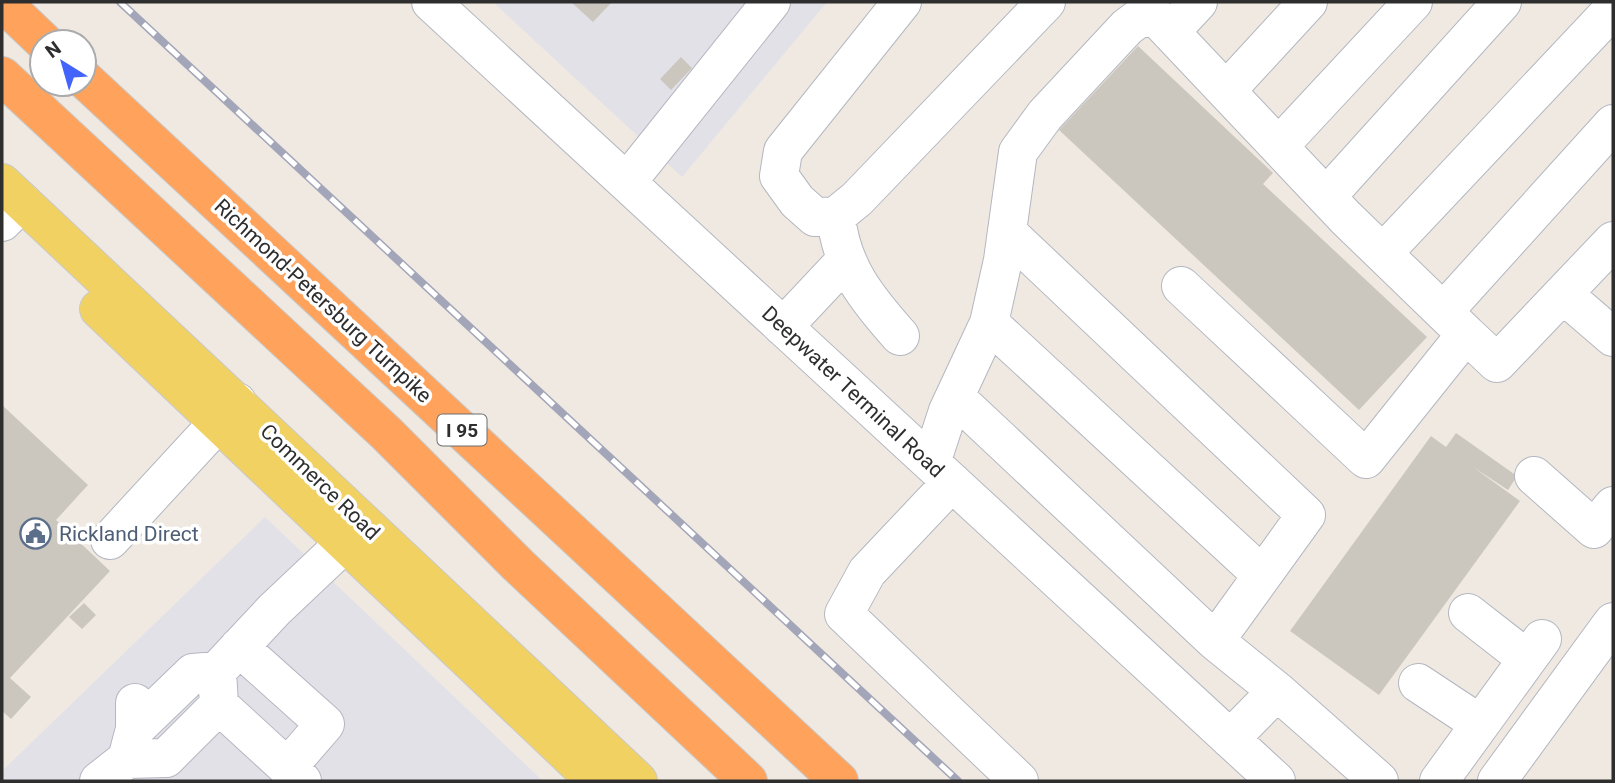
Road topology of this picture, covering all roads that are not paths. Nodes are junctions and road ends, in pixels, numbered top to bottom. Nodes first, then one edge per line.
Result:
1 (2, 2) edge
2 (431, 2) edge
3 (771, 2) edge
4 (902, 2) edge
5 (1046, 2) edge
6 (1198, 2) edge
7 (1308, 2) edge
8 (1413, 2) edge
9 (1503, 2) edge
10 (1613, 9) edge
11 (1148, 17) edge
12 (29, 28) edge
13 (2, 76) edge
14 (1226, 90) junction
15 (98, 92) edge
16 (1613, 124) edge
17 (1279, 146) junction
18 (626, 182) junction
19 (1326, 197) junction
20 (7, 208) edge
21 (836, 216) junction
22 (1007, 232) junction
23 (1613, 241) edge
24 (1382, 253) junction
25 (846, 260) junction
26 (1181, 286) dead end
27 (1563, 294) junction
28 (989, 323) junction
29 (1455, 323) junction
30 (783, 327) junction
31 (900, 336) dead end
32 (1613, 337) edge
33 (956, 397) junction
34 (227, 412) junction
35 (941, 473) junction
36 (1534, 476) dead end
37 (1613, 506) edge
38 (354, 535) junction
39 (110, 540) dead end
40 (1262, 576) junction
41 (1468, 613) dead end
42 (1613, 622) edge
43 (1215, 641) junction
44 (217, 674) junction
45 (1418, 683) dead end
46 (1277, 691) junction
47 (1480, 724) junction
48 (1230, 740) junction
49 (120, 756) edge
50 (295, 774) edge
51 (1262, 777) edge
52 (596, 781) edge
53 (639, 781) edge
54 (748, 781) edge
55 (839, 781) edge
56 (1019, 781) edge
57 (1379, 781) edge
58 (1439, 781) edge
59 (1497, 781) edge

1 - 12 highway
2 - 18 street, Deepwater Terminal Road
3 - 18 street
4 - 21 street
5 - 21 street
6 - 11 street
7 - 14 street
8 - 17 street
9 - 19 street
10 - 24 street
11 - 14 street
11 - 22 street
13 - 54 highway, I 95
14 - 17 street
15 - 55 highway, Richmond-Petersburg Turnpike / I 95
16 - 29 street
17 - 19 street
18 - 30 street, Deepwater Terminal Road
19 - 24 street
20 - 34 main road, Commerce Road
21 - 25 street
22 - 28 street
22 - 40 street
23 - 27 street
24 - 29 street
25 - 30 street
25 - 31 street
26 - 29 street
27 - 29 street
27 - 32 street
28 - 33 street
28 - 40 street
30 - 35 street, Deepwater Terminal Road
33 - 35 street
33 - 43 street
34 - 38 main road, Commerce Road
34 - 39 street
35 - 48 street, Deepwater Terminal Road
35 - 56 street
36 - 37 street
38 - 44 street
38 - 52 main road, Commerce Road
38 - 53 main road, Commerce Road
40 - 43 street
41 - 47 street
42 - 59 street
43 - 46 street
44 - 49 street
44 - 50 street
44 - 50 street
45 - 47 street
46 - 48 street
46 - 57 street
47 - 58 street
48 - 51 street, Deepwater Terminal Road

